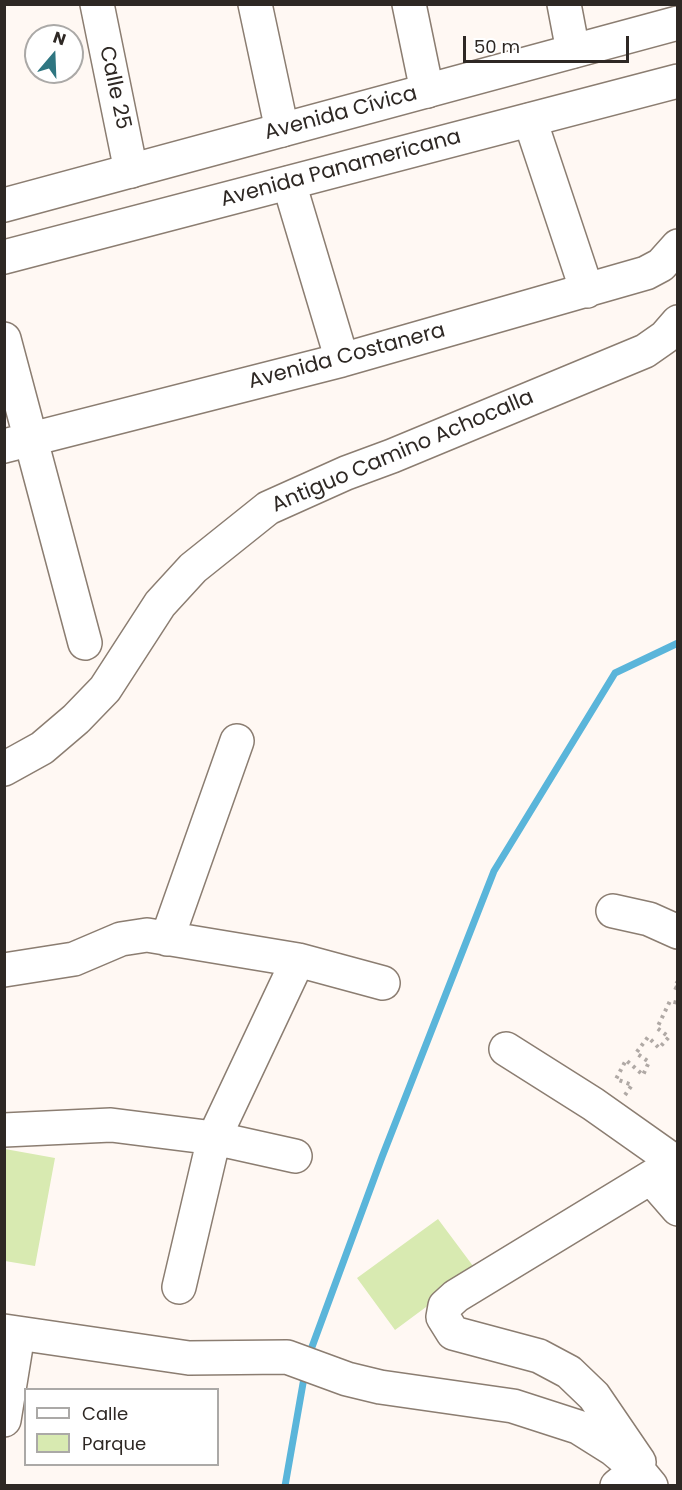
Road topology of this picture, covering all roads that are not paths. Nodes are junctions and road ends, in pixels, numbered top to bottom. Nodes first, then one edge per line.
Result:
1 (97, 4) edge
2 (255, 4) edge
3 (409, 4) edge
4 (564, 4) edge
5 (678, 23) edge
6 (573, 51) junction
7 (678, 81) edge
8 (427, 91) junction
9 (530, 120) junction
10 (282, 130) junction
11 (131, 171) junction
12 (289, 183) junction
13 (4, 205) edge
14 (678, 246) edge
15 (4, 257) edge
16 (586, 291) junction
17 (678, 322) edge
18 (4, 339) edge
19 (342, 360) junction
20 (18, 443) edge
21 (85, 644) dead end
22 (237, 741) dead end
23 (4, 769) edge
24 (613, 911) dead end
25 (678, 932) edge
26 (167, 939) junction
27 (298, 960) junction
28 (4, 970) edge
29 (383, 983) dead end
30 (506, 1048) dead end
31 (4, 1130) edge
32 (214, 1138) junction
33 (295, 1156) dead end
34 (668, 1168) edge
35 (678, 1209) edge
36 (179, 1287) dead end
37 (11, 1333) edge
38 (4, 1420) edge
39 (635, 1480) edge

1 - 11 street, Calle 25
2 - 10 street
3 - 8 street
4 - 6 street
5 - 6 street, Avenida Cívica
6 - 8 street, Avenida Cívica
7 - 9 street, Avenida Panamericana
8 - 10 street, Avenida Cívica
9 - 12 street, Avenida Panamericana
9 - 16 street
10 - 11 street, Avenida Cívica
11 - 13 street, Avenida Cívica
12 - 15 street, Avenida Panamericana
12 - 19 street
14 - 16 street, Avenida Costanera
16 - 19 street, Avenida Costanera
17 - 23 street, Antiguo Camino Achocalla
18 - 20 street
19 - 20 street, Avenida Costanera
20 - 21 street
22 - 26 street
24 - 25 street
26 - 27 street
26 - 28 street
27 - 29 street
27 - 32 street
30 - 34 street
31 - 32 street
32 - 33 street
32 - 36 street
34 - 35 street
34 - 39 street
37 - 38 street
37 - 39 street

